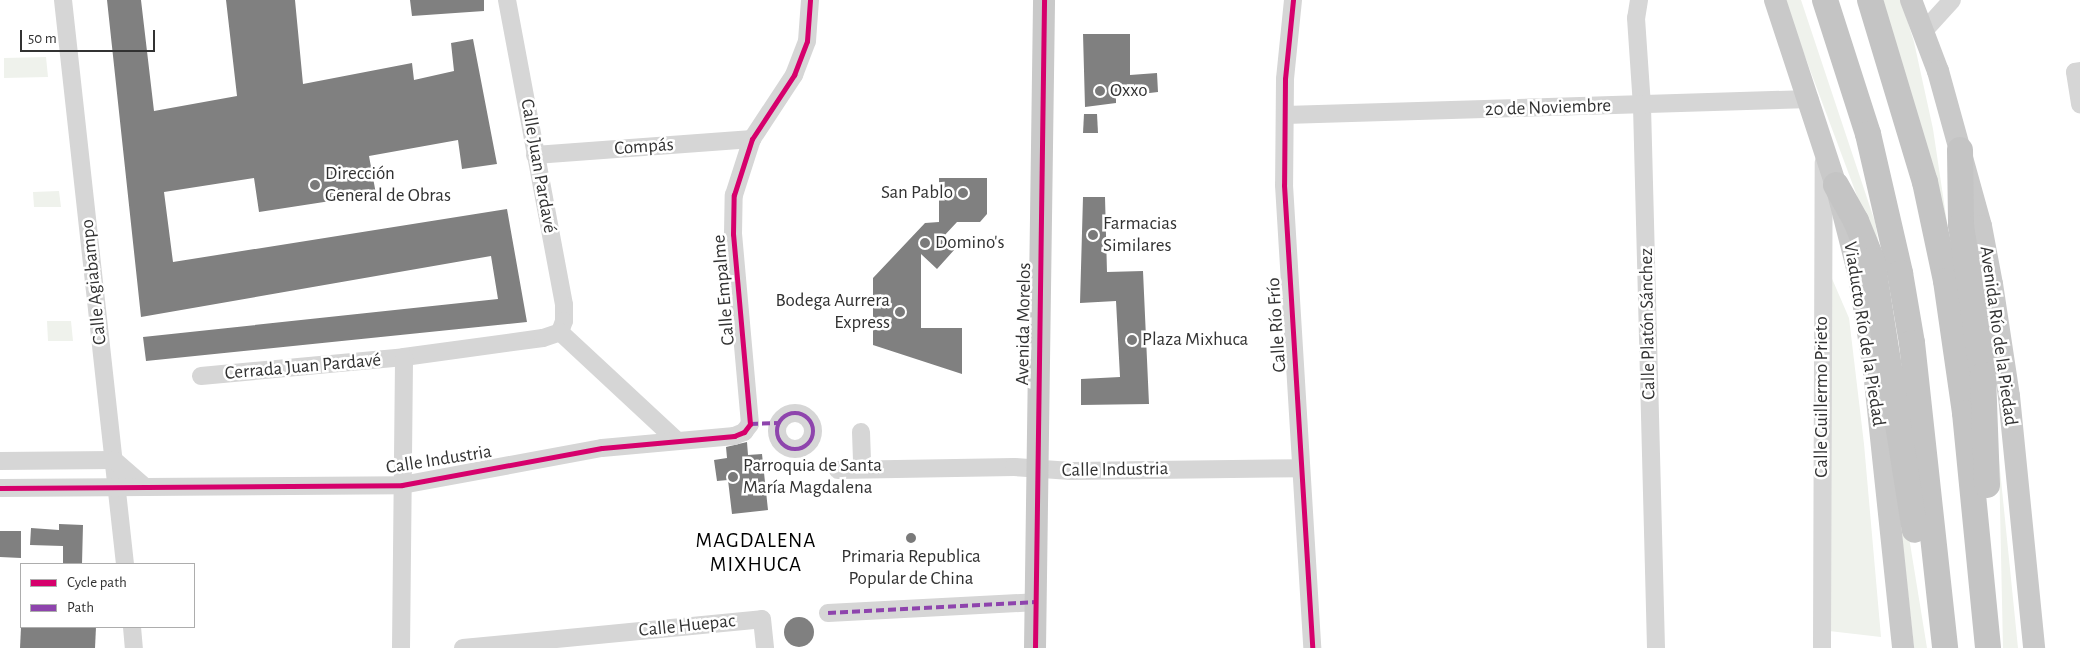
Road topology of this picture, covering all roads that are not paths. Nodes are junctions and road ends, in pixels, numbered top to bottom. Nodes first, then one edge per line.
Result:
1 (63, 0) edge
2 (508, 0) edge
3 (810, 0) edge
4 (1044, 0) edge
5 (1293, 0) edge
6 (1639, 0) edge
7 (1775, 0) edge
8 (1825, 0) edge
9 (1870, 0) edge
10 (1911, 0) edge
11 (1952, 0) edge
12 (1923, 32) junction
13 (2080, 71) edge
14 (1810, 99) junction
15 (2080, 105) edge
16 (1642, 106) junction
17 (1285, 115) junction
18 (752, 138) junction
19 (1824, 146) junction
20 (1960, 150) junction
21 (536, 155) junction
22 (1836, 185) junction
23 (560, 332) junction
24 (404, 357) junction
25 (201, 376) dead end
26 (779, 423) dead end
27 (750, 424) junction
28 (861, 432) dead end
29 (675, 439) junction
30 (114, 460) junction
31 (0, 461) edge
32 (1301, 468) junction
33 (862, 469) junction
34 (838, 470) dead end
35 (1037, 471) junction
36 (402, 485) junction
37 (144, 486) junction
38 (0, 488) edge
39 (117, 488) junction
40 (125, 563) edge
41 (1982, 597) junction
42 (1036, 602) junction
43 (828, 613) dead end
44 (132, 628) edge
45 (134, 648) edge
46 (401, 648) edge
47 (463, 648) edge
48 (765, 648) edge
49 (1035, 648) edge
50 (1312, 648) edge
51 (1656, 648) edge
52 (1822, 648) edge
53 (1903, 648) edge
54 (1944, 648) edge
55 (1988, 648) edge
56 (2034, 648) edge

1 - 30 street, Calle Agiabampo
2 - 21 street, Calle Juan Pardavé
3 - 18 street, Calle Empalme
4 - 35 main road, Avenida Morelos
5 - 17 street, Calle Río Frío
6 - 16 street, Calle Platón Sánchez
7 - 14 main road, Viaducto Río de la Piedad
8 - 54 highway
9 - 41 highway
10 - 12 main road
11 - 12 street
12 - 20 main road, Avenida Río de la Piedad
13 - 15 street
14 - 16 street, 20 de Noviembre
14 - 19 main road, Viaducto Río de la Piedad
16 - 17 street, 20 de Noviembre
16 - 51 street, Calle Platón Sánchez
17 - 32 street, Calle Río Frío
18 - 21 street, Compás
18 - 27 street, Calle Empalme
19 - 22 main road, Viaducto Río de la Piedad
19 - 52 street, Calle Guillermo Prieto
20 - 41 highway
20 - 56 main road, Avenida Río de la Piedad
21 - 23 street, Calle Juan Pardavé
22 - 53 main road, Viaducto Río de la Piedad
22 - 54 highway
23 - 24 street
23 - 29 street
24 - 25 street, Cerrada Juan Pardavé
24 - 36 street
26 - 27 street
27 - 29 street, Calle Industria
28 - 33 street
29 - 36 street, Calle Industria
30 - 31 street
30 - 37 street
30 - 39 street, Calle Agiabampo
32 - 35 street, Calle Industria
32 - 50 street, Calle Río Frío
33 - 34 street, Calle Industria
33 - 35 street, Calle Industria
35 - 42 main road, Avenida Morelos
36 - 37 street, Calle Industria
36 - 46 street
37 - 39 street, Calle Industria
38 - 39 street, Calle Industria
39 - 40 street, Calle Agiabampo
41 - 55 highway
42 - 43 street
42 - 49 main road, Avenida Morelos
44 - 45 street
47 - 48 street, Calle Huepac

